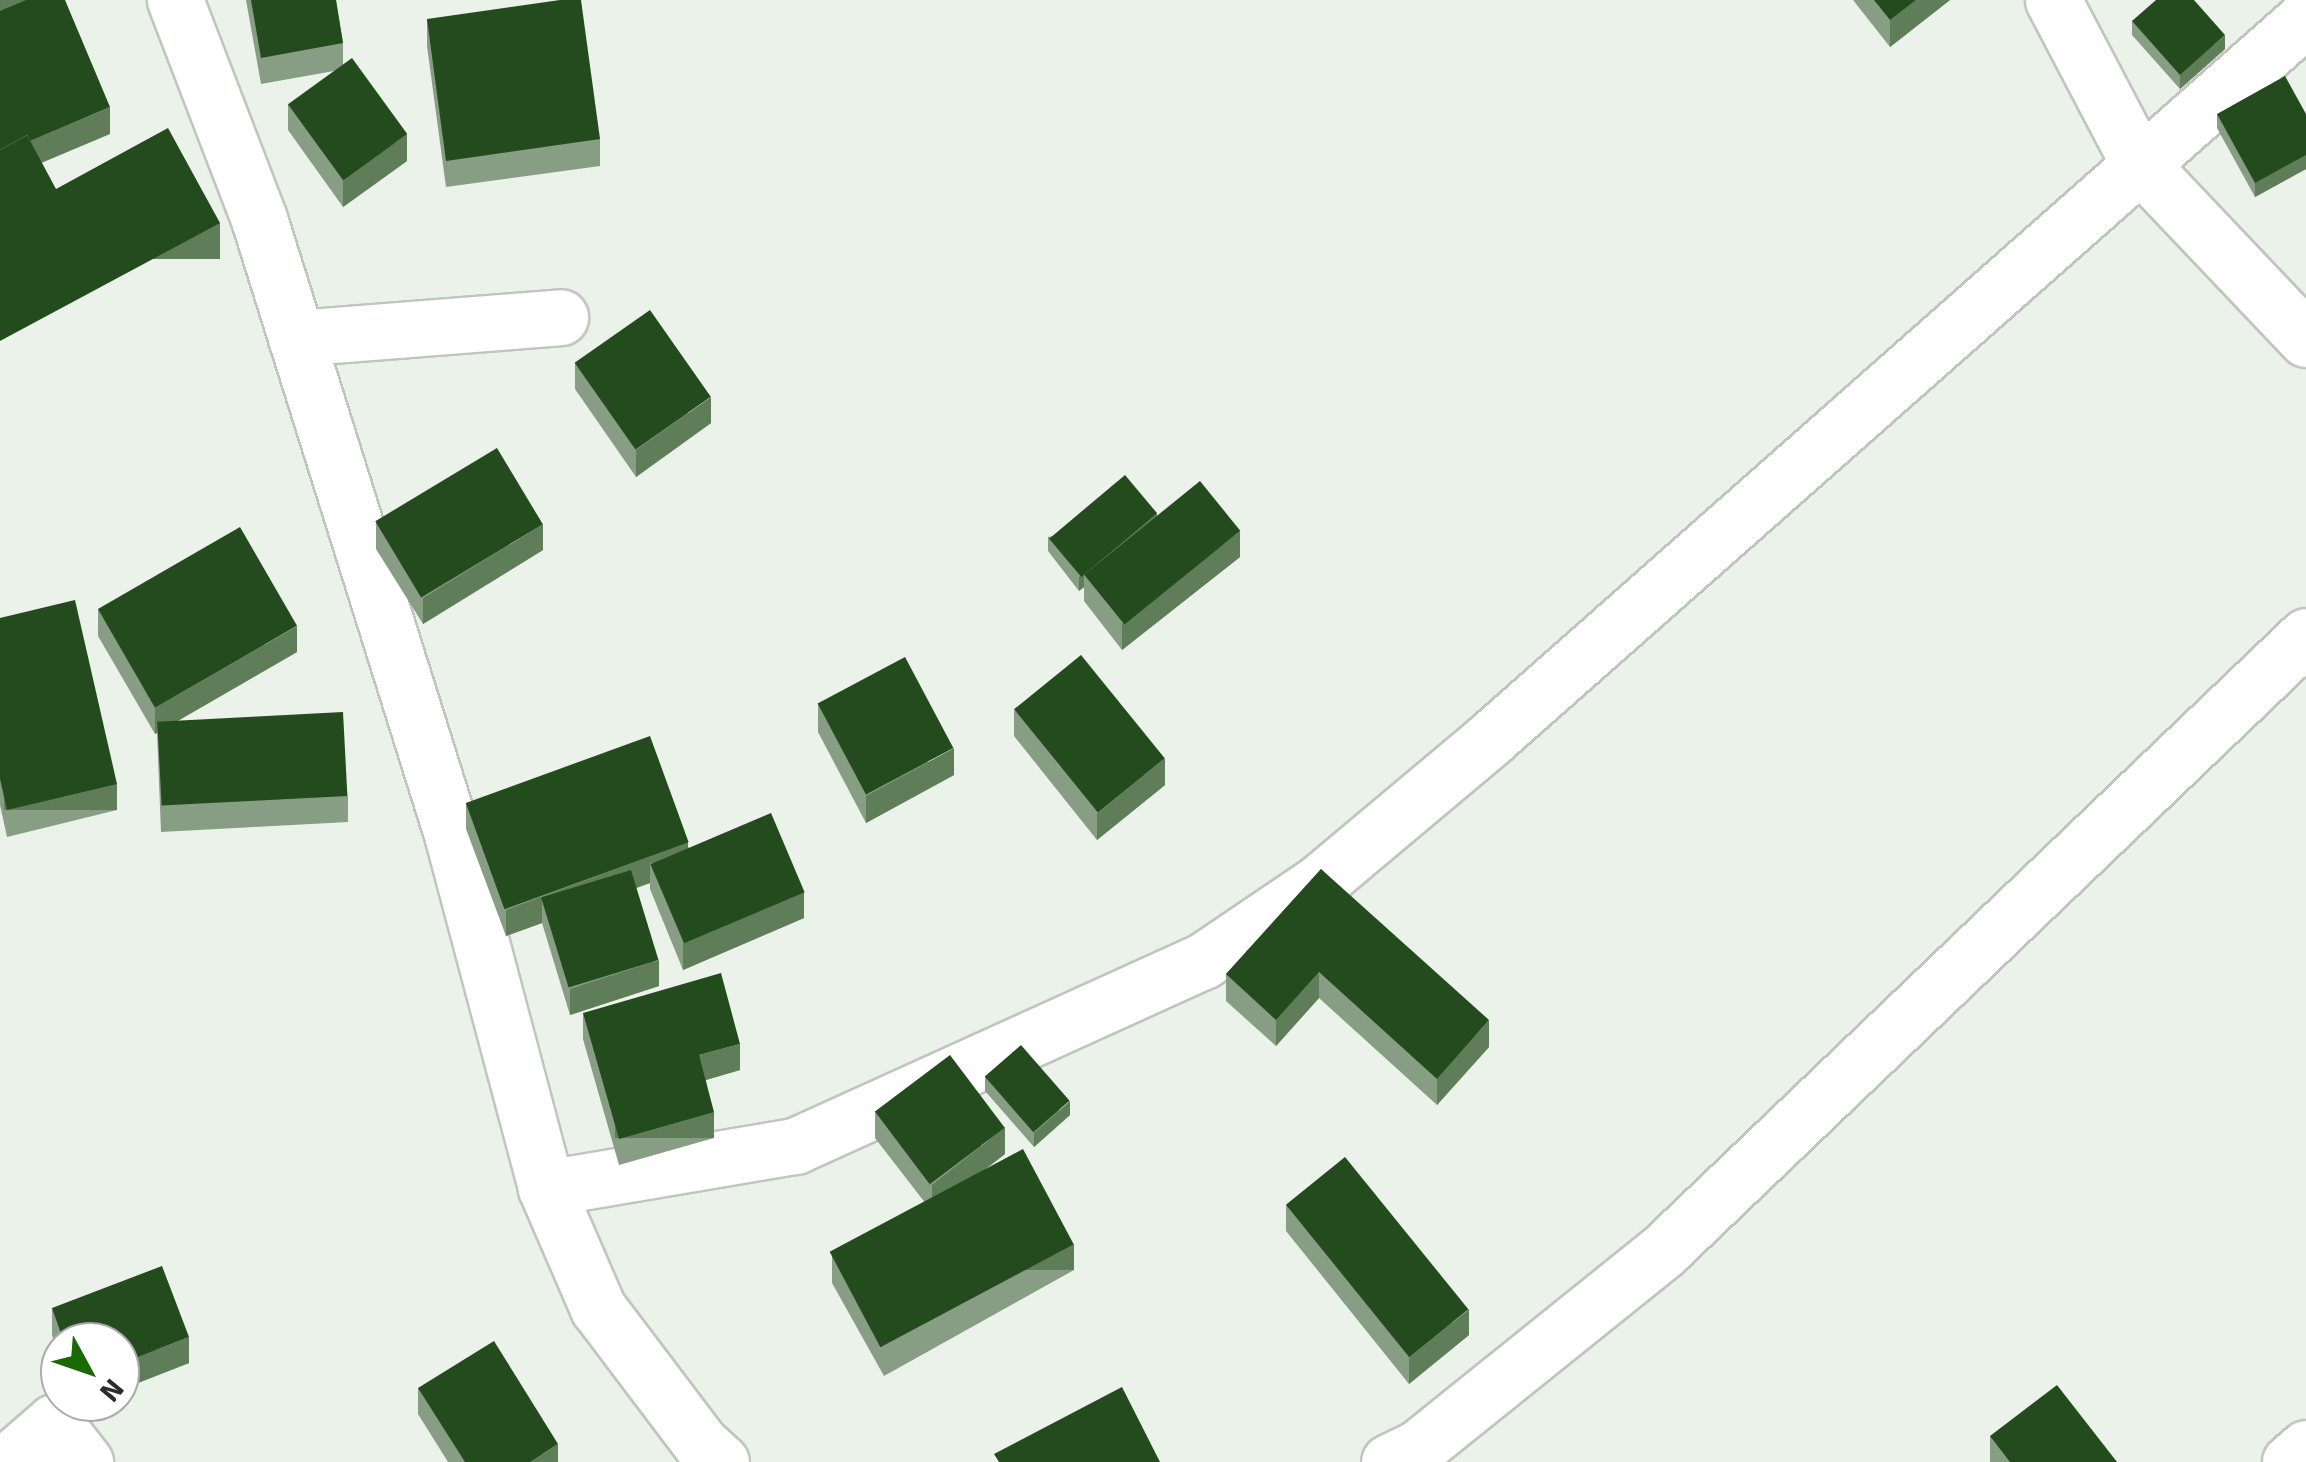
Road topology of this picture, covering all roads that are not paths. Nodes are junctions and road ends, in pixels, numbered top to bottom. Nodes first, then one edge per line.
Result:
1 (176, 0) edge
2 (2053, 0) edge
3 (2306, 18) edge
4 (2138, 162) junction
5 (560, 317) dead end
6 (296, 338) junction
7 (2306, 339) edge
8 (2306, 636) edge
9 (546, 1188) junction
10 (2306, 1448) edge
11 (8, 1462) edge
12 (86, 1462) edge
13 (721, 1462) edge
14 (1389, 1462) edge
15 (2290, 1462) edge

1 - 6 street
2 - 4 street
3 - 4 street
4 - 7 street
4 - 9 street
5 - 6 street
6 - 9 street
8 - 14 street
9 - 13 street
10 - 15 street
11 - 12 street

